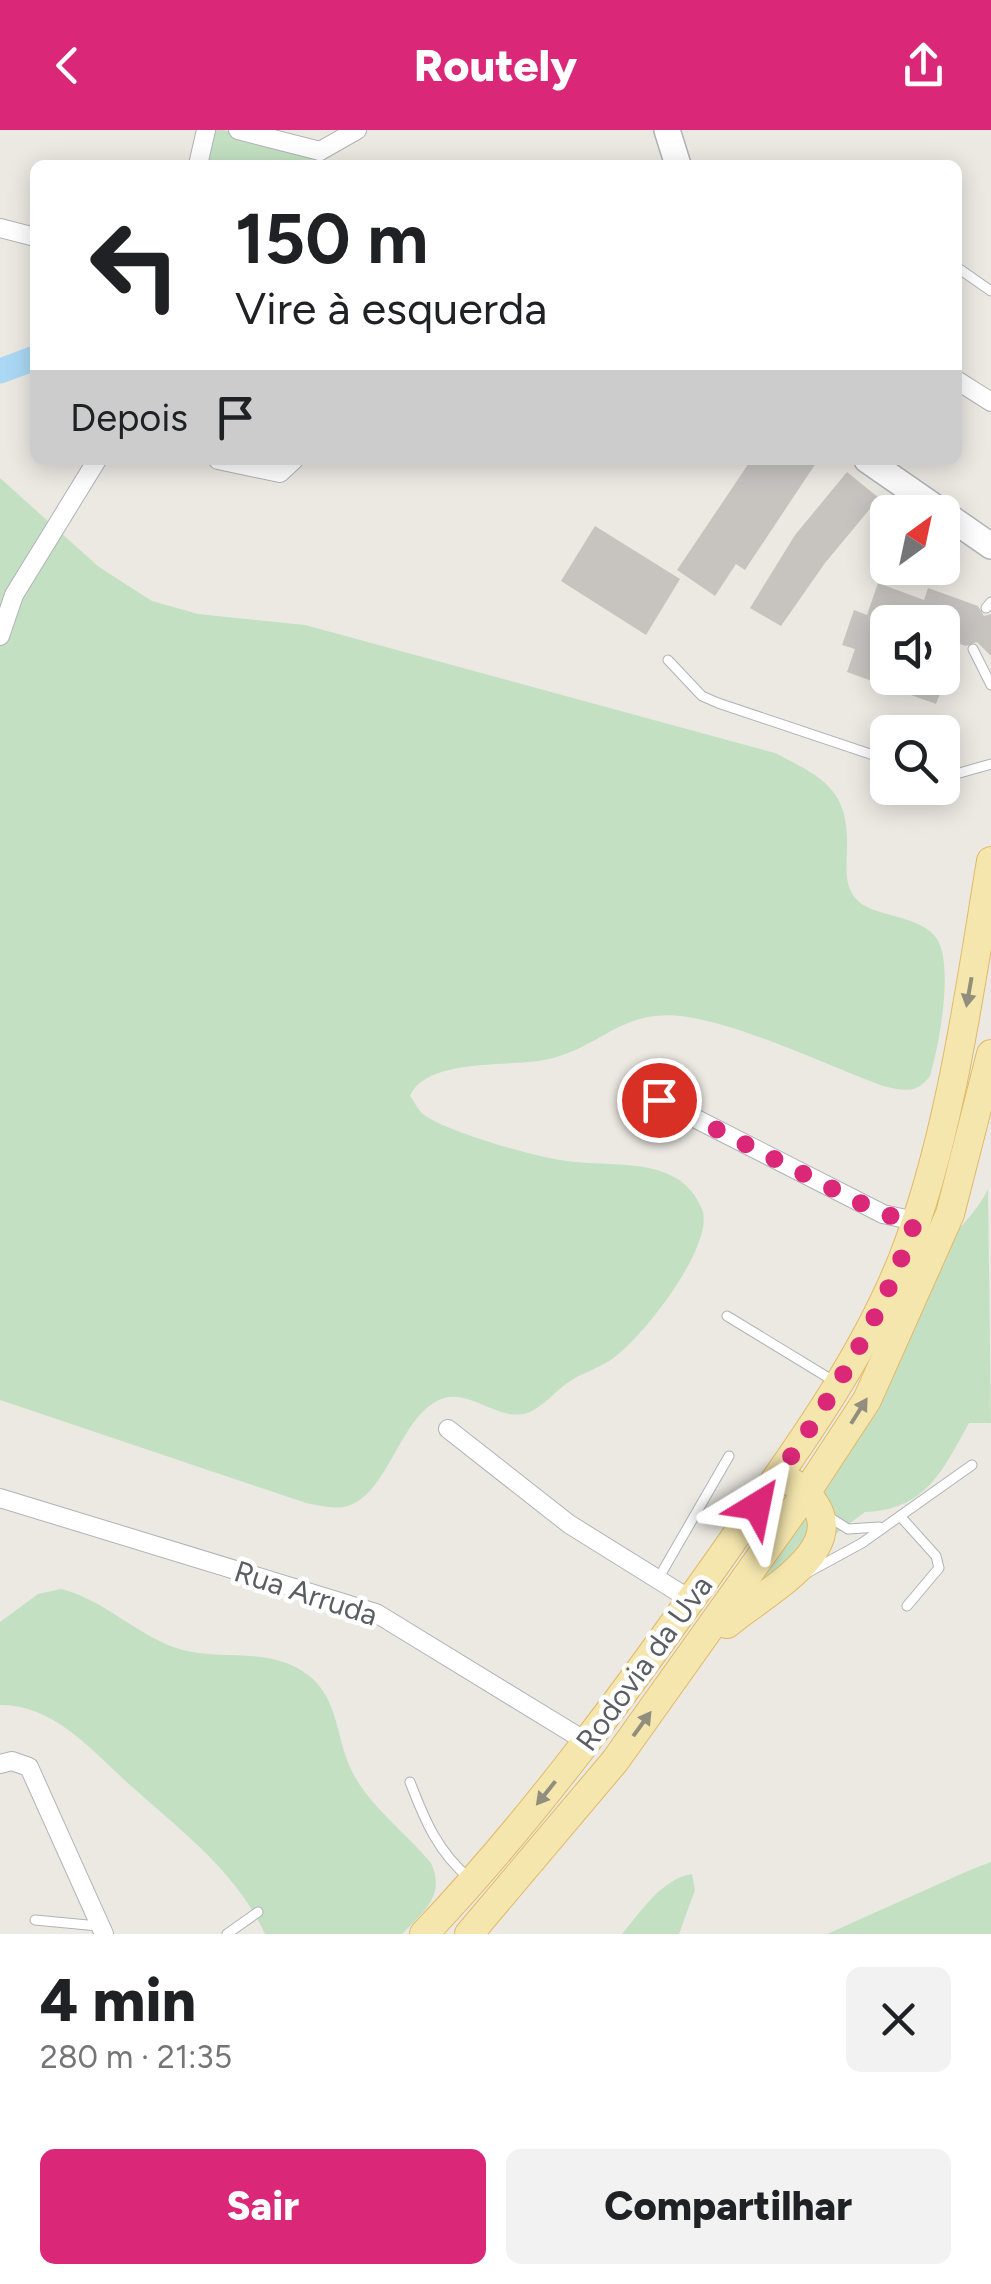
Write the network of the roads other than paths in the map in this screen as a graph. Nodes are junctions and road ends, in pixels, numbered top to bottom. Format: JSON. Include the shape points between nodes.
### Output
{"nodes":[{"id":1,"x":206,"y":130,"type":"edge"},
{"id":2,"x":238,"y":130,"type":"edge"},
{"id":3,"x":357,"y":130,"type":"edge"},
{"id":4,"x":667,"y":130,"type":"edge"},
{"id":5,"x":324,"y":158,"type":"edge"},
{"id":6,"x":199,"y":160,"type":"edge"},
{"id":7,"x":676,"y":160,"type":"edge"},
{"id":8,"x":0,"y":228,"type":"edge"},
{"id":9,"x":30,"y":237,"type":"edge"},
{"id":10,"x":962,"y":271,"type":"edge"},
{"id":11,"x":991,"y":291,"type":"edge"},
{"id":12,"x":962,"y":384,"type":"edge"},
{"id":13,"x":991,"y":402,"type":"edge"},
{"id":14,"x":95,"y":465,"type":"edge"},
{"id":15,"x":242,"y":465,"type":"edge"},
{"id":16,"x":289,"y":465,"type":"edge"},
{"id":17,"x":874,"y":465,"type":"edge"},
{"id":18,"x":991,"y":546,"type":"edge"},
{"id":19,"x":7,"y":599,"type":"edge"},
{"id":20,"x":0,"y":636,"type":"edge"},
{"id":21,"x":972,"y":649,"type":"dead end"},
{"id":22,"x":668,"y":660,"type":"dead end"},
{"id":23,"x":991,"y":685,"type":"edge"},
{"id":24,"x":870,"y":754,"type":"edge"},
{"id":25,"x":991,"y":764,"type":"edge"},
{"id":26,"x":960,"y":773,"type":"edge"},
{"id":27,"x":991,"y":861,"type":"edge"},
{"id":28,"x":991,"y":1054,"type":"edge"},
{"id":29,"x":986,"y":1090,"type":"edge"},
{"id":30,"x":659,"y":1100,"type":"dead end"},
{"id":31,"x":915,"y":1221,"type":"junction"},
{"id":32,"x":727,"y":1316,"type":"dead end"},
{"id":33,"x":839,"y":1384,"type":"junction"},
{"id":34,"x":448,"y":1430,"type":"dead end"},
{"id":35,"x":729,"y":1456,"type":"dead end"},
{"id":36,"x":972,"y":1466,"type":"dead end"},
{"id":37,"x":780,"y":1474,"type":"junction"},
{"id":38,"x":0,"y":1498,"type":"edge"},
{"id":39,"x":812,"y":1499,"type":"junction"},
{"id":40,"x":900,"y":1516,"type":"junction"},
{"id":41,"x":886,"y":1525,"type":"junction"},
{"id":42,"x":658,"y":1580,"type":"junction"},
{"id":43,"x":691,"y":1600,"type":"junction"},
{"id":44,"x":750,"y":1604,"type":"junction"},
{"id":45,"x":907,"y":1606,"type":"dead end"},
{"id":46,"x":696,"y":1651,"type":"junction"},
{"id":47,"x":587,"y":1742,"type":"junction"},
{"id":48,"x":0,"y":1764,"type":"edge"},
{"id":49,"x":410,"y":1782,"type":"dead end"},
{"id":50,"x":465,"y":1890,"type":"junction"},
{"id":51,"x":258,"y":1912,"type":"dead end"},
{"id":52,"x":35,"y":1920,"type":"dead end"},
{"id":53,"x":102,"y":1930,"type":"edge"},
{"id":54,"x":227,"y":1934,"type":"edge"},
{"id":55,"x":401,"y":1934,"type":"edge"},
{"id":56,"x":424,"y":1934,"type":"edge"},
{"id":57,"x":469,"y":1934,"type":"edge"}],
"edges":[{"from":1,"to":6,"type":"street"},
{"from":2,"to":5,"type":"street"},
{"from":3,"to":5,"type":"street"},
{"from":4,"to":7,"type":"street"},
{"from":8,"to":9,"type":"street"},
{"from":10,"to":11,"type":"lane"},
{"from":12,"to":13,"type":"street"},
{"from":14,"to":19,"type":"street"},
{"from":15,"to":16,"type":"street","via":[[280,473]]},
{"from":17,"to":18,"type":"street"},
{"from":19,"to":20,"type":"street"},
{"from":21,"to":23,"type":"lane"},
{"from":22,"to":24,"type":"lane","via":[[702,696]]},
{"from":25,"to":26,"type":"lane"},
{"from":27,"to":31,"type":"main road","name":"Rodovia da Uva","one_way":true,"via":[[947,1103]]},
{"from":28,"to":29,"type":"main road","name":"Rodovia da Uva"},
{"from":39,"to":29,"type":"main road","name":"Rodovia da Uva","one_way":true,"via":[[913,1302],[950,1214]]},
{"from":30,"to":31,"type":"street","via":[[882,1214]]},
{"from":31,"to":33,"type":"main road","name":"Rodovia da Uva"},
{"from":32,"to":33,"type":"lane"},
{"from":33,"to":37,"type":"main road","name":"Rodovia da Uva"},
{"from":34,"to":42,"type":"street","via":[[569,1524]]},
{"from":35,"to":42,"type":"lane"},
{"from":36,"to":40,"type":"lane"},
{"from":37,"to":39,"type":"main road"},
{"from":37,"to":43,"type":"main road","name":"Rodovia da Uva"},
{"from":38,"to":47,"type":"street","name":"Rua Arruda","via":[[376,1613]]},
{"from":39,"to":41,"type":"lane","via":[[848,1529]]},
{"from":39,"to":44,"type":"main road","via":[[824,1521],[816,1549]]},
{"from":39,"to":46,"type":"main road","name":"Rodovia da Uva"},
{"from":40,"to":41,"type":"lane"},
{"from":40,"to":45,"type":"lane","via":[[936,1556],[938,1568]]},
{"from":41,"to":44,"type":"lane"},
{"from":42,"to":43,"type":"street"},
{"from":43,"to":47,"type":"main road","name":"Rodovia da Uva"},
{"from":44,"to":46,"type":"main road"},
{"from":57,"to":46,"type":"main road","name":"Rodovia da Uva","one_way":true,"via":[[614,1762]]},
{"from":47,"to":50,"type":"main road","name":"Rodovia da Uva","one_way":true},
{"from":48,"to":53,"type":"street","via":[[29,1767]]},
{"from":49,"to":50,"type":"lane"},
{"from":50,"to":55,"type":"main road"},
{"from":50,"to":56,"type":"main road","name":"Rodovia da Uva"},
{"from":51,"to":54,"type":"lane"},
{"from":52,"to":53,"type":"lane"}]}
